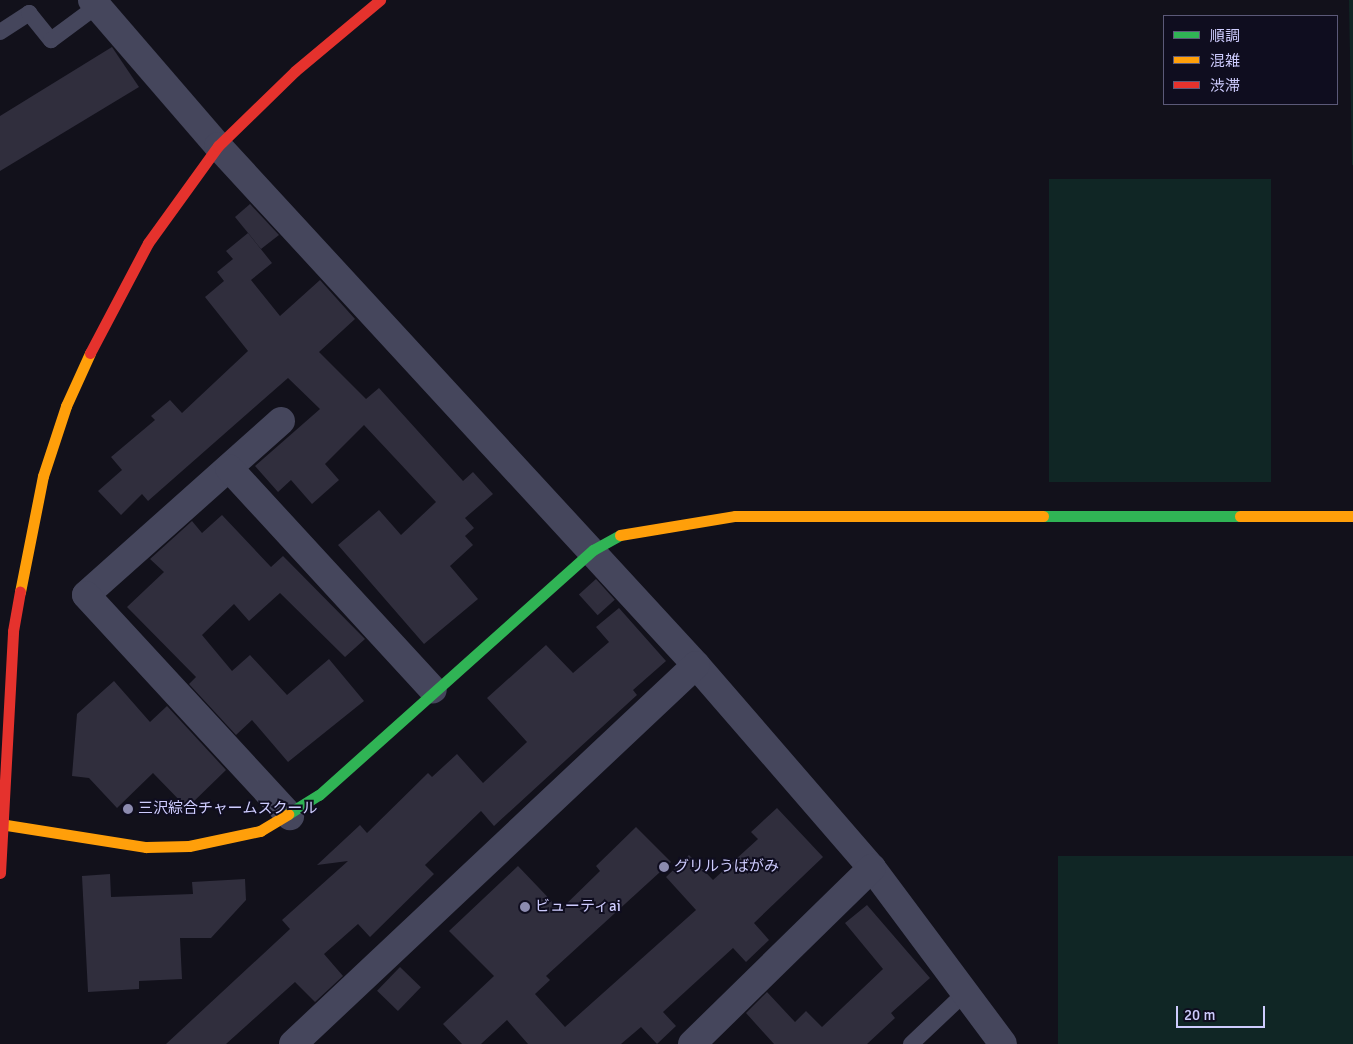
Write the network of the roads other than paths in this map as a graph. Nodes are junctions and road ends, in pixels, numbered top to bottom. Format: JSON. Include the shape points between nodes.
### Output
{"nodes":[{"id":1,"x":380,"y":0,"type":"edge"},
{"id":2,"x":95,"y":3,"type":"edge"},
{"id":3,"x":0,"y":32,"type":"edge"},
{"id":4,"x":218,"y":146,"type":"junction"},
{"id":5,"x":281,"y":421,"type":"dead end"},
{"id":6,"x":229,"y":468,"type":"junction"},
{"id":7,"x":1353,"y":516,"type":"edge"},
{"id":8,"x":593,"y":550,"type":"junction"},
{"id":9,"x":696,"y":665,"type":"junction"},
{"id":10,"x":433,"y":690,"type":"junction"},
{"id":11,"x":290,"y":816,"type":"junction"},
{"id":12,"x":0,"y":824,"type":"edge"},
{"id":13,"x":872,"y":868,"type":"junction"},
{"id":14,"x":0,"y":873,"type":"edge"},
{"id":15,"x":965,"y":993,"type":"junction"},
{"id":16,"x":293,"y":1044,"type":"edge"},
{"id":17,"x":692,"y":1044,"type":"edge"},
{"id":18,"x":911,"y":1044,"type":"edge"},
{"id":19,"x":1003,"y":1044,"type":"edge"}],
"edges":[{"from":1,"to":4,"type":"street","via":[[295,71]]},
{"from":2,"to":3,"type":"lane","via":[[51,40],[28,13]]},
{"from":2,"to":4,"type":"street"},
{"from":4,"to":8,"type":"street"},
{"from":4,"to":12,"type":"street","via":[[148,243],[100,332],[66,406],[43,476],[12,631]]},
{"from":5,"to":6,"type":"street"},
{"from":6,"to":10,"type":"street"},
{"from":6,"to":11,"type":"street","via":[[86,595]]},
{"from":7,"to":8,"type":"street","via":[[735,516],[648,528],[616,536]]},
{"from":8,"to":9,"type":"street"},
{"from":8,"to":10,"type":"street"},
{"from":9,"to":13,"type":"street"},
{"from":9,"to":16,"type":"street"},
{"from":10,"to":11,"type":"street"},
{"from":11,"to":12,"type":"street","via":[[260,832],[189,846],[146,847]]},
{"from":12,"to":14,"type":"street"},
{"from":13,"to":15,"type":"street"},
{"from":13,"to":17,"type":"street"},
{"from":15,"to":18,"type":"lane"},
{"from":15,"to":19,"type":"street"}]}
